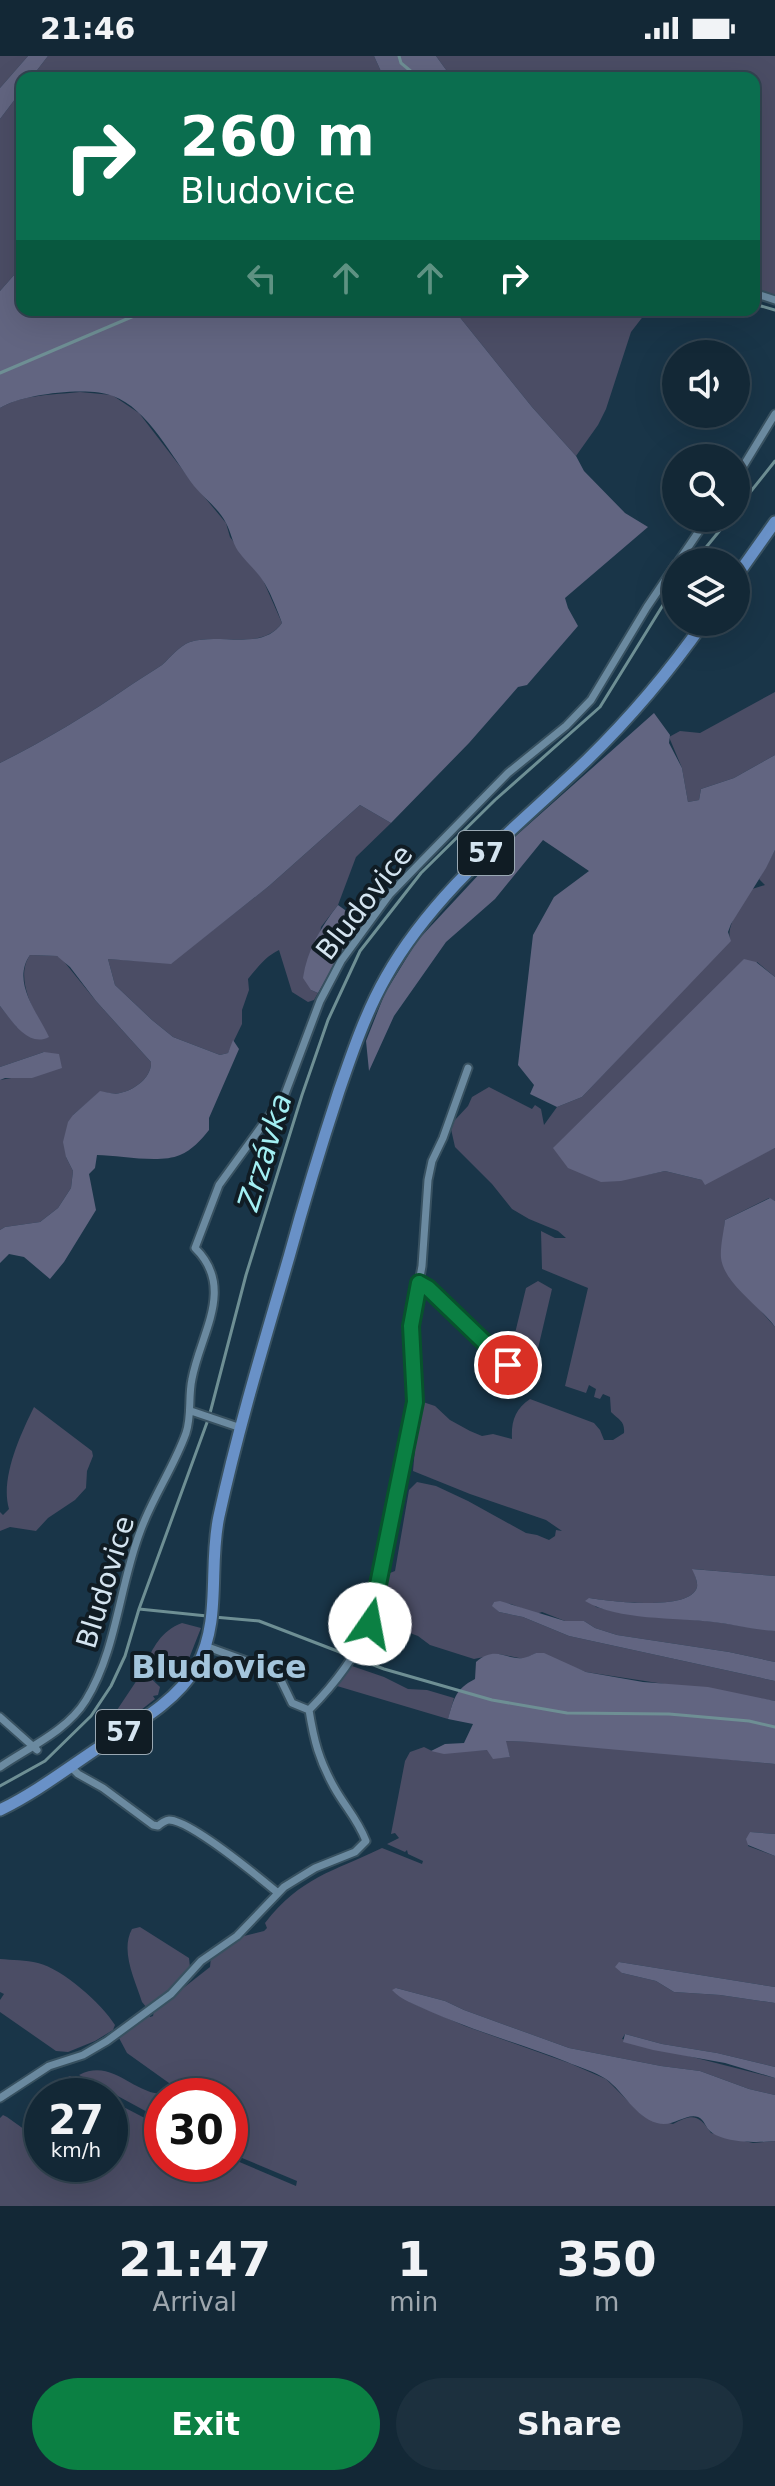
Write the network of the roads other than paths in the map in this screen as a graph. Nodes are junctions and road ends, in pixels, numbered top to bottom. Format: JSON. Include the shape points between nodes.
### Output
{"nodes":[{"id":1,"x":775,"y":414,"type":"edge"},
{"id":2,"x":750,"y":455,"type":"edge"},
{"id":3,"x":775,"y":522,"type":"edge"},
{"id":4,"x":750,"y":557,"type":"edge"},
{"id":5,"x":662,"y":585,"type":"edge"},
{"id":6,"x":694,"y":636,"type":"edge"},
{"id":7,"x":468,"y":1068,"type":"dead end"},
{"id":8,"x":419,"y":1283,"type":"junction"},
{"id":9,"x":535,"y":1378,"type":"dead end"},
{"id":10,"x":194,"y":1412,"type":"junction"},
{"id":11,"x":241,"y":1428,"type":"junction"},
{"id":12,"x":205,"y":1646,"type":"junction"},
{"id":13,"x":309,"y":1710,"type":"junction"},
{"id":14,"x":0,"y":1717,"type":"edge"},
{"id":15,"x":34,"y":1748,"type":"junction"},
{"id":16,"x":0,"y":1767,"type":"edge"},
{"id":17,"x":71,"y":1767,"type":"junction"},
{"id":18,"x":0,"y":1810,"type":"edge"},
{"id":19,"x":278,"y":1893,"type":"junction"},
{"id":20,"x":0,"y":2098,"type":"edge"}],
"edges":[{"from":1,"to":2,"type":"street"},
{"from":3,"to":4,"type":"main road"},
{"from":5,"to":10,"type":"street","name":"Bludovice","via":[[591,700],[508,773],[390,894],[341,961],[285,1094],[219,1185],[195,1248],[211,1271],[215,1293],[192,1374],[188,1397]]},
{"from":6,"to":11,"type":"main road","number":"57","via":[[624,723],[447,895],[386,976],[330,1118]]},
{"from":7,"to":8,"type":"street","via":[[432,1161]]},
{"from":8,"to":9,"type":"street","via":[[508,1365]]},
{"from":8,"to":13,"type":"street","via":[[411,1326],[415,1402],[370,1624],[333,1686]]},
{"from":10,"to":11,"type":"street"},
{"from":10,"to":15,"type":"street","name":"Bludovice","via":[[139,1533],[116,1622],[85,1702]]},
{"from":11,"to":12,"type":"main road","number":"57","via":[[215,1534],[212,1616]]},
{"from":12,"to":13,"type":"street","via":[[277,1672],[292,1703]]},
{"from":12,"to":17,"type":"main road","number":"57","via":[[192,1674],[173,1696]]},
{"from":13,"to":19,"type":"street","via":[[315,1747],[366,1841]]},
{"from":14,"to":15,"type":"street"},
{"from":15,"to":16,"type":"street","name":"Bludovice"},
{"from":17,"to":18,"type":"main road","number":"57"},
{"from":17,"to":19,"type":"street","via":[[153,1825],[171,1821],[200,1835]]},
{"from":19,"to":20,"type":"street","via":[[171,1994],[107,2041],[49,2066]]}]}
